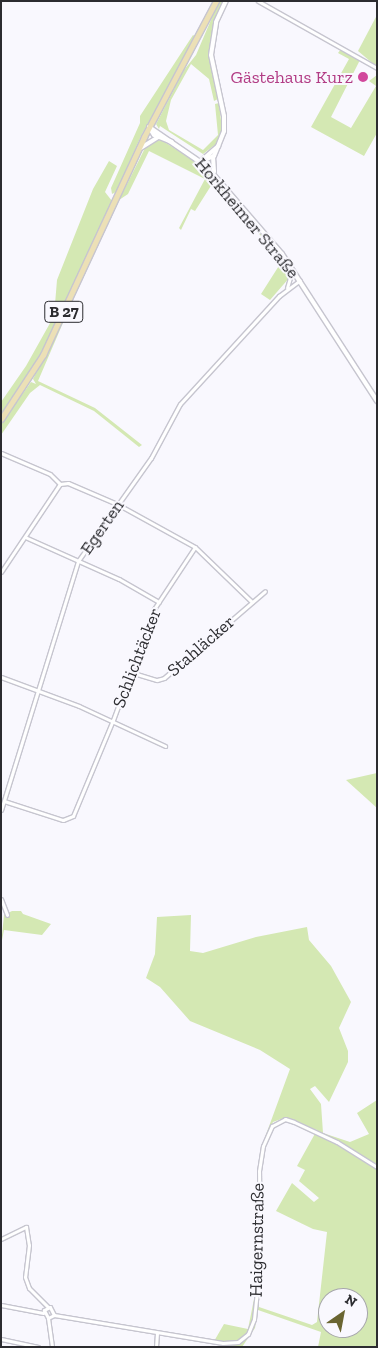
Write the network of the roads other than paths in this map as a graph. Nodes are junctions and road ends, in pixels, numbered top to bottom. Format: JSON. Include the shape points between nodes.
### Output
{"nodes":[{"id":1,"x":216,"y":1,"type":"edge"},
{"id":2,"x":226,"y":1,"type":"edge"},
{"id":3,"x":258,"y":1,"type":"edge"},
{"id":4,"x":377,"y":68,"type":"edge"},
{"id":5,"x":149,"y":127,"type":"junction"},
{"id":6,"x":158,"y":137,"type":"junction"},
{"id":7,"x":175,"y":143,"type":"junction"},
{"id":8,"x":218,"y":146,"type":"junction"},
{"id":9,"x":138,"y":150,"type":"junction"},
{"id":10,"x":213,"y":157,"type":"junction"},
{"id":11,"x":201,"y":161,"type":"junction"},
{"id":12,"x":214,"y":175,"type":"junction"},
{"id":13,"x":292,"y":269,"type":"junction"},
{"id":14,"x":300,"y":280,"type":"junction"},
{"id":15,"x":287,"y":289,"type":"junction"},
{"id":16,"x":377,"y":401,"type":"edge"},
{"id":17,"x":1,"y":419,"type":"edge"},
{"id":18,"x":1,"y":453,"type":"edge"},
{"id":19,"x":60,"y":484,"type":"junction"},
{"id":20,"x":117,"y":504,"type":"junction"},
{"id":21,"x":25,"y":537,"type":"junction"},
{"id":22,"x":195,"y":547,"type":"junction"},
{"id":23,"x":78,"y":561,"type":"junction"},
{"id":24,"x":1,"y":572,"type":"edge"},
{"id":25,"x":265,"y":591,"type":"dead end"},
{"id":26,"x":159,"y":602,"type":"junction"},
{"id":27,"x":252,"y":602,"type":"junction"},
{"id":28,"x":130,"y":672,"type":"junction"},
{"id":29,"x":1,"y":677,"type":"edge"},
{"id":30,"x":36,"y":688,"type":"junction"},
{"id":31,"x":113,"y":720,"type":"junction"},
{"id":32,"x":165,"y":746,"type":"dead end"},
{"id":33,"x":4,"y":801,"type":"junction"},
{"id":34,"x":1,"y":810,"type":"edge"},
{"id":35,"x":1,"y":899,"type":"edge"},
{"id":36,"x":6,"y":914,"type":"dead end"},
{"id":37,"x":377,"y":1167,"type":"edge"},
{"id":38,"x":1,"y":1239,"type":"edge"},
{"id":39,"x":1,"y":1305,"type":"edge"},
{"id":40,"x":48,"y":1307,"type":"junction"},
{"id":41,"x":43,"y":1313,"type":"junction"},
{"id":42,"x":54,"y":1315,"type":"junction"},
{"id":43,"x":48,"y":1318,"type":"junction"},
{"id":44,"x":157,"y":1333,"type":"junction"},
{"id":45,"x":1,"y":1339,"type":"edge"},
{"id":46,"x":38,"y":1347,"type":"edge"},
{"id":47,"x":52,"y":1347,"type":"edge"},
{"id":48,"x":156,"y":1347,"type":"edge"}],
"edges":[{"from":1,"to":5,"type":"main road","number":"B 27"},
{"from":2,"to":8,"type":"main road","via":[[214,31],[211,55],[224,116]]},
{"from":3,"to":4,"type":"street"},
{"from":5,"to":6,"type":"main road","name":"Horkheimer Straße"},
{"from":5,"to":7,"type":"main road","name":"Horkheimer Straße"},
{"from":5,"to":9,"type":"main road","number":"B 27"},
{"from":6,"to":7,"type":"main road","name":"Horkheimer Straße"},
{"from":6,"to":9,"type":"main road"},
{"from":7,"to":11,"type":"main road","name":"Horkheimer Straße"},
{"from":8,"to":10,"type":"main road"},
{"from":8,"to":11,"type":"main road"},
{"from":9,"to":17,"type":"main road","number":"B 27","via":[[43,355]]},
{"from":10,"to":11,"type":"main road"},
{"from":10,"to":12,"type":"main road"},
{"from":11,"to":12,"type":"main road","name":"Horkheimer Straße"},
{"from":12,"to":13,"type":"main road","name":"Horkheimer Straße"},
{"from":13,"to":14,"type":"main road","name":"Horkheimer Straße"},
{"from":13,"to":15,"type":"street","name":"Egerten"},
{"from":14,"to":15,"type":"street","name":"Egerten"},
{"from":14,"to":16,"type":"main road","name":"Horkheimer Straße"},
{"from":15,"to":20,"type":"street","name":"Egerten","via":[[180,404],[151,458]]},
{"from":18,"to":19,"type":"street","via":[[50,474]]},
{"from":19,"to":20,"type":"street","via":[[76,486]]},
{"from":19,"to":21,"type":"street"},
{"from":20,"to":22,"type":"street"},
{"from":20,"to":23,"type":"street","name":"Egerten"},
{"from":21,"to":23,"type":"street"},
{"from":21,"to":24,"type":"street"},
{"from":22,"to":26,"type":"street","name":"Schlichtäcker"},
{"from":22,"to":27,"type":"street"},
{"from":23,"to":26,"type":"street"},
{"from":23,"to":30,"type":"street","name":"Egerten"},
{"from":25,"to":27,"type":"street","name":"Stahläcker"},
{"from":26,"to":28,"type":"street","name":"Schlichtäcker"},
{"from":27,"to":28,"type":"street","name":"Stahläcker","via":[[164,678],[157,680]]},
{"from":28,"to":31,"type":"street","name":"Schlichtäcker"},
{"from":29,"to":30,"type":"street"},
{"from":30,"to":31,"type":"street"},
{"from":30,"to":33,"type":"street","name":"Egerten"},
{"from":31,"to":32,"type":"street"},
{"from":31,"to":33,"type":"street","name":"Schlichtäcker","via":[[70,818],[63,820]]},
{"from":33,"to":34,"type":"street","name":"Egerten"},
{"from":35,"to":36,"type":"street"},
{"from":37,"to":44,"type":"street","name":"Haigernstraße","via":[[301,1124],[285,1120],[276,1122],[266,1139],[258,1171],[260,1275],[254,1319],[248,1334],[230,1343]]},
{"from":38,"to":40,"type":"street","via":[[26,1227],[29,1245],[25,1277],[29,1288]]},
{"from":39,"to":41,"type":"street"},
{"from":40,"to":41,"type":"street"},
{"from":40,"to":42,"type":"street","via":[[54,1310]]},
{"from":41,"to":43,"type":"street"},
{"from":42,"to":43,"type":"street"},
{"from":42,"to":44,"type":"street","name":"Haigernstraße"},
{"from":43,"to":47,"type":"street"},
{"from":44,"to":48,"type":"street"},
{"from":45,"to":46,"type":"street"}]}
